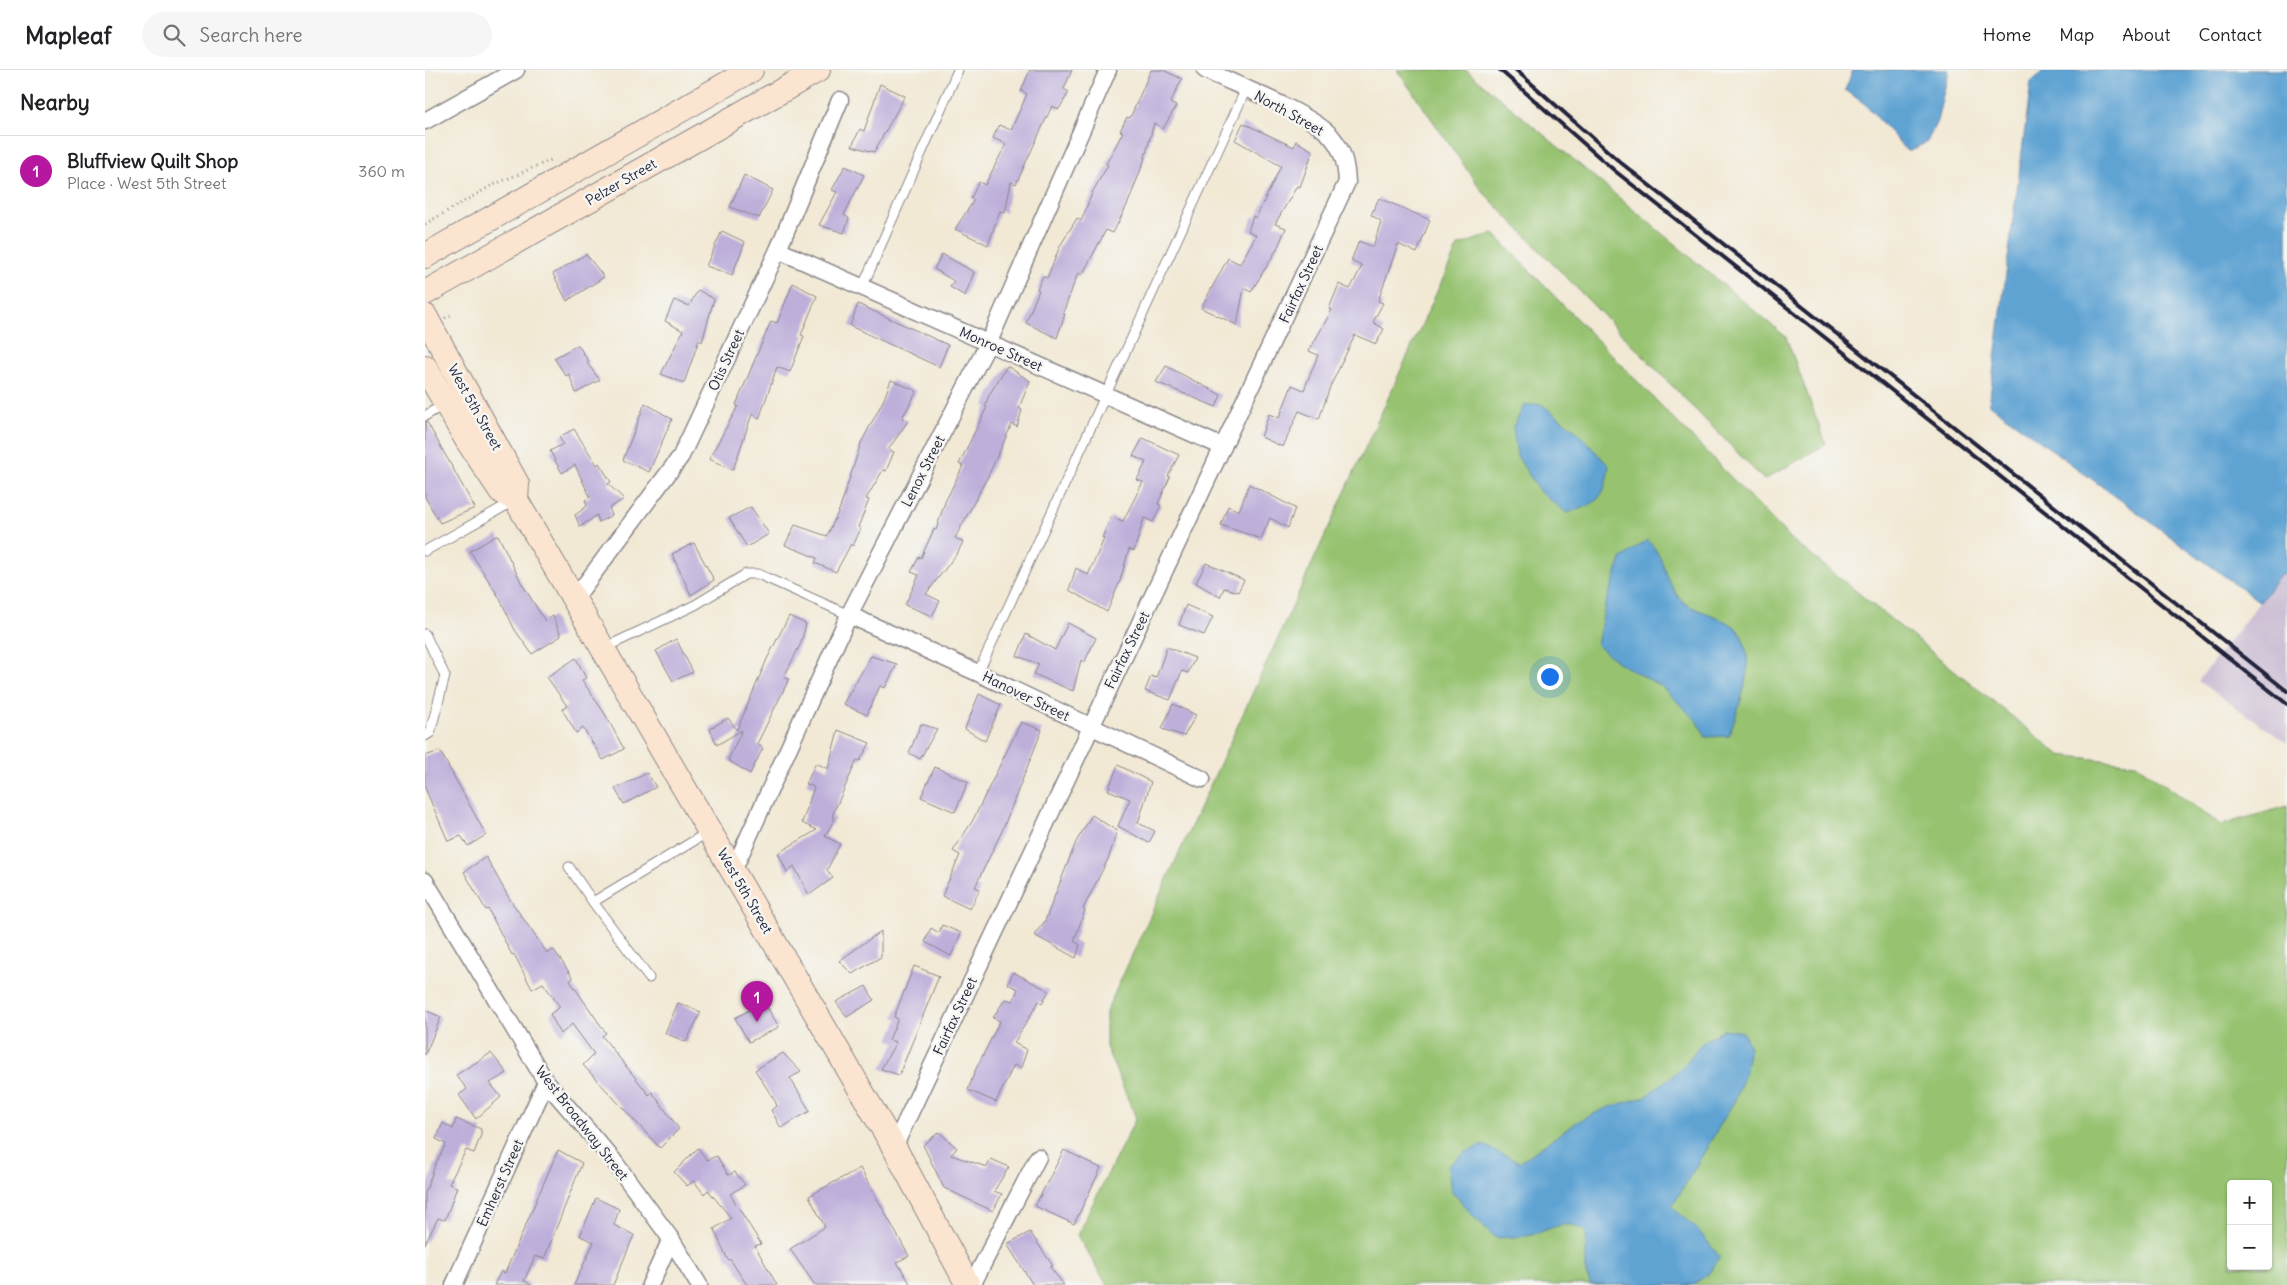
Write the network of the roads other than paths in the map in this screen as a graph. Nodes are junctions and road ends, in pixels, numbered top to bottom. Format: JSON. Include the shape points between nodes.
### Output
{"nodes":[{"id":1,"x":516,"y":70,"type":"edge"},
{"id":2,"x":751,"y":70,"type":"edge"},
{"id":3,"x":818,"y":70,"type":"edge"},
{"id":4,"x":958,"y":70,"type":"edge"},
{"id":5,"x":1108,"y":70,"type":"edge"},
{"id":6,"x":1205,"y":70,"type":"edge"},
{"id":7,"x":1246,"y":89,"type":"junction"},
{"id":8,"x":840,"y":100,"type":"dead end"},
{"id":9,"x":425,"y":121,"type":"edge"},
{"id":10,"x":1341,"y":150,"type":"joint"},
{"id":11,"x":778,"y":250,"type":"junction"},
{"id":12,"x":425,"y":256,"type":"edge"},
{"id":13,"x":862,"y":288,"type":"junction"},
{"id":14,"x":425,"y":293,"type":"edge"},
{"id":15,"x":425,"y":316,"type":"edge"},
{"id":16,"x":988,"y":344,"type":"junction"},
{"id":17,"x":425,"y":367,"type":"edge"},
{"id":18,"x":1106,"y":396,"type":"junction"},
{"id":19,"x":446,"y":404,"type":"junction"},
{"id":20,"x":425,"y":416,"type":"edge"},
{"id":21,"x":1223,"y":447,"type":"junction"},
{"id":22,"x":516,"y":500,"type":"junction"},
{"id":23,"x":425,"y":551,"type":"edge"},
{"id":24,"x":575,"y":598,"type":"junction"},
{"id":25,"x":849,"y":615,"type":"junction"},
{"id":26,"x":425,"y":634,"type":"edge"},
{"id":27,"x":604,"y":648,"type":"junction"},
{"id":28,"x":978,"y":673,"type":"junction"},
{"id":29,"x":1090,"y":727,"type":"junction"},
{"id":30,"x":425,"y":736,"type":"edge"},
{"id":31,"x":1202,"y":779,"type":"dead end"},
{"id":32,"x":710,"y":831,"type":"junction"},
{"id":33,"x":569,"y":867,"type":"dead end"},
{"id":34,"x":733,"y":871,"type":"junction"},
{"id":35,"x":425,"y":881,"type":"edge"},
{"id":36,"x":593,"y":902,"type":"junction"},
{"id":37,"x":649,"y":978,"type":"dead end"},
{"id":38,"x":546,"y":1082,"type":"junction"},
{"id":39,"x":894,"y":1147,"type":"junction"},
{"id":40,"x":1038,"y":1157,"type":"dead end"},
{"id":41,"x":671,"y":1239,"type":"junction"},
{"id":42,"x":454,"y":1285,"type":"edge"},
{"id":43,"x":651,"y":1285,"type":"edge"},
{"id":44,"x":699,"y":1285,"type":"edge"},
{"id":45,"x":968,"y":1285,"type":"edge"},
{"id":46,"x":972,"y":1285,"type":"edge"}],
"edges":[{"from":1,"to":9,"type":"street"},
{"from":2,"to":12,"type":"main road"},
{"from":3,"to":14,"type":"main road","name":"Pelzer Street"},
{"from":4,"to":13,"type":"lane"},
{"from":5,"to":16,"type":"street","name":"Lenox Street"},
{"from":6,"to":7,"type":"street","name":"North Street"},
{"from":7,"to":10,"type":"street","name":"North Street","via":[[1315,124],[1330,135]]},
{"from":7,"to":18,"type":"lane"},
{"from":8,"to":11,"type":"street","name":"Otis Street"},
{"from":10,"to":21,"type":"street","name":"Fairfax Street","via":[[1347,182],[1342,196]]},
{"from":11,"to":13,"type":"street","name":"Monroe Street"},
{"from":11,"to":24,"type":"street","name":"Otis Street","via":[[681,456]]},
{"from":13,"to":16,"type":"street","name":"Monroe Street"},
{"from":15,"to":22,"type":"main road","name":"West 5th Street","via":[[517,484]]},
{"from":16,"to":18,"type":"street","name":"Monroe Street"},
{"from":16,"to":25,"type":"street","name":"Lenox Street"},
{"from":17,"to":19,"type":"main road","name":"West 5th Street"},
{"from":18,"to":21,"type":"street","name":"Monroe Street"},
{"from":18,"to":28,"type":"lane"},
{"from":19,"to":20,"type":"lane"},
{"from":19,"to":22,"type":"main road","name":"West 5th Street","via":[[501,491]]},
{"from":21,"to":29,"type":"street","name":"Fairfax Street"},
{"from":22,"to":23,"type":"lane"},
{"from":22,"to":24,"type":"main road","name":"West 5th Street"},
{"from":24,"to":27,"type":"main road","name":"West 5th Street"},
{"from":25,"to":27,"type":"lane","via":[[758,574],[746,574],[695,605]]},
{"from":25,"to":28,"type":"street","name":"Hanover Street"},
{"from":25,"to":34,"type":"street","name":"Lenox Street"},
{"from":26,"to":30,"type":"lane","via":[[445,676],[430,733]]},
{"from":27,"to":32,"type":"main road","name":"West 5th Street"},
{"from":28,"to":29,"type":"street","name":"Hanover Street"},
{"from":29,"to":31,"type":"street","name":"Hanover Street"},
{"from":29,"to":39,"type":"street","name":"Fairfax Street"},
{"from":32,"to":34,"type":"main road","name":"West 5th Street"},
{"from":32,"to":36,"type":"lane"},
{"from":33,"to":36,"type":"lane"},
{"from":34,"to":39,"type":"main road","name":"West 5th Street"},
{"from":35,"to":38,"type":"street","name":"West Broadway Street"},
{"from":36,"to":37,"type":"lane"},
{"from":38,"to":41,"type":"street","name":"West Broadway Street","via":[[613,1160]]},
{"from":38,"to":42,"type":"street","name":"Emherst Street"},
{"from":39,"to":45,"type":"main road","name":"West 5th Street"},
{"from":40,"to":46,"type":"street"},
{"from":41,"to":43,"type":"street"},
{"from":41,"to":44,"type":"street","name":"West Broadway Street"}]}
